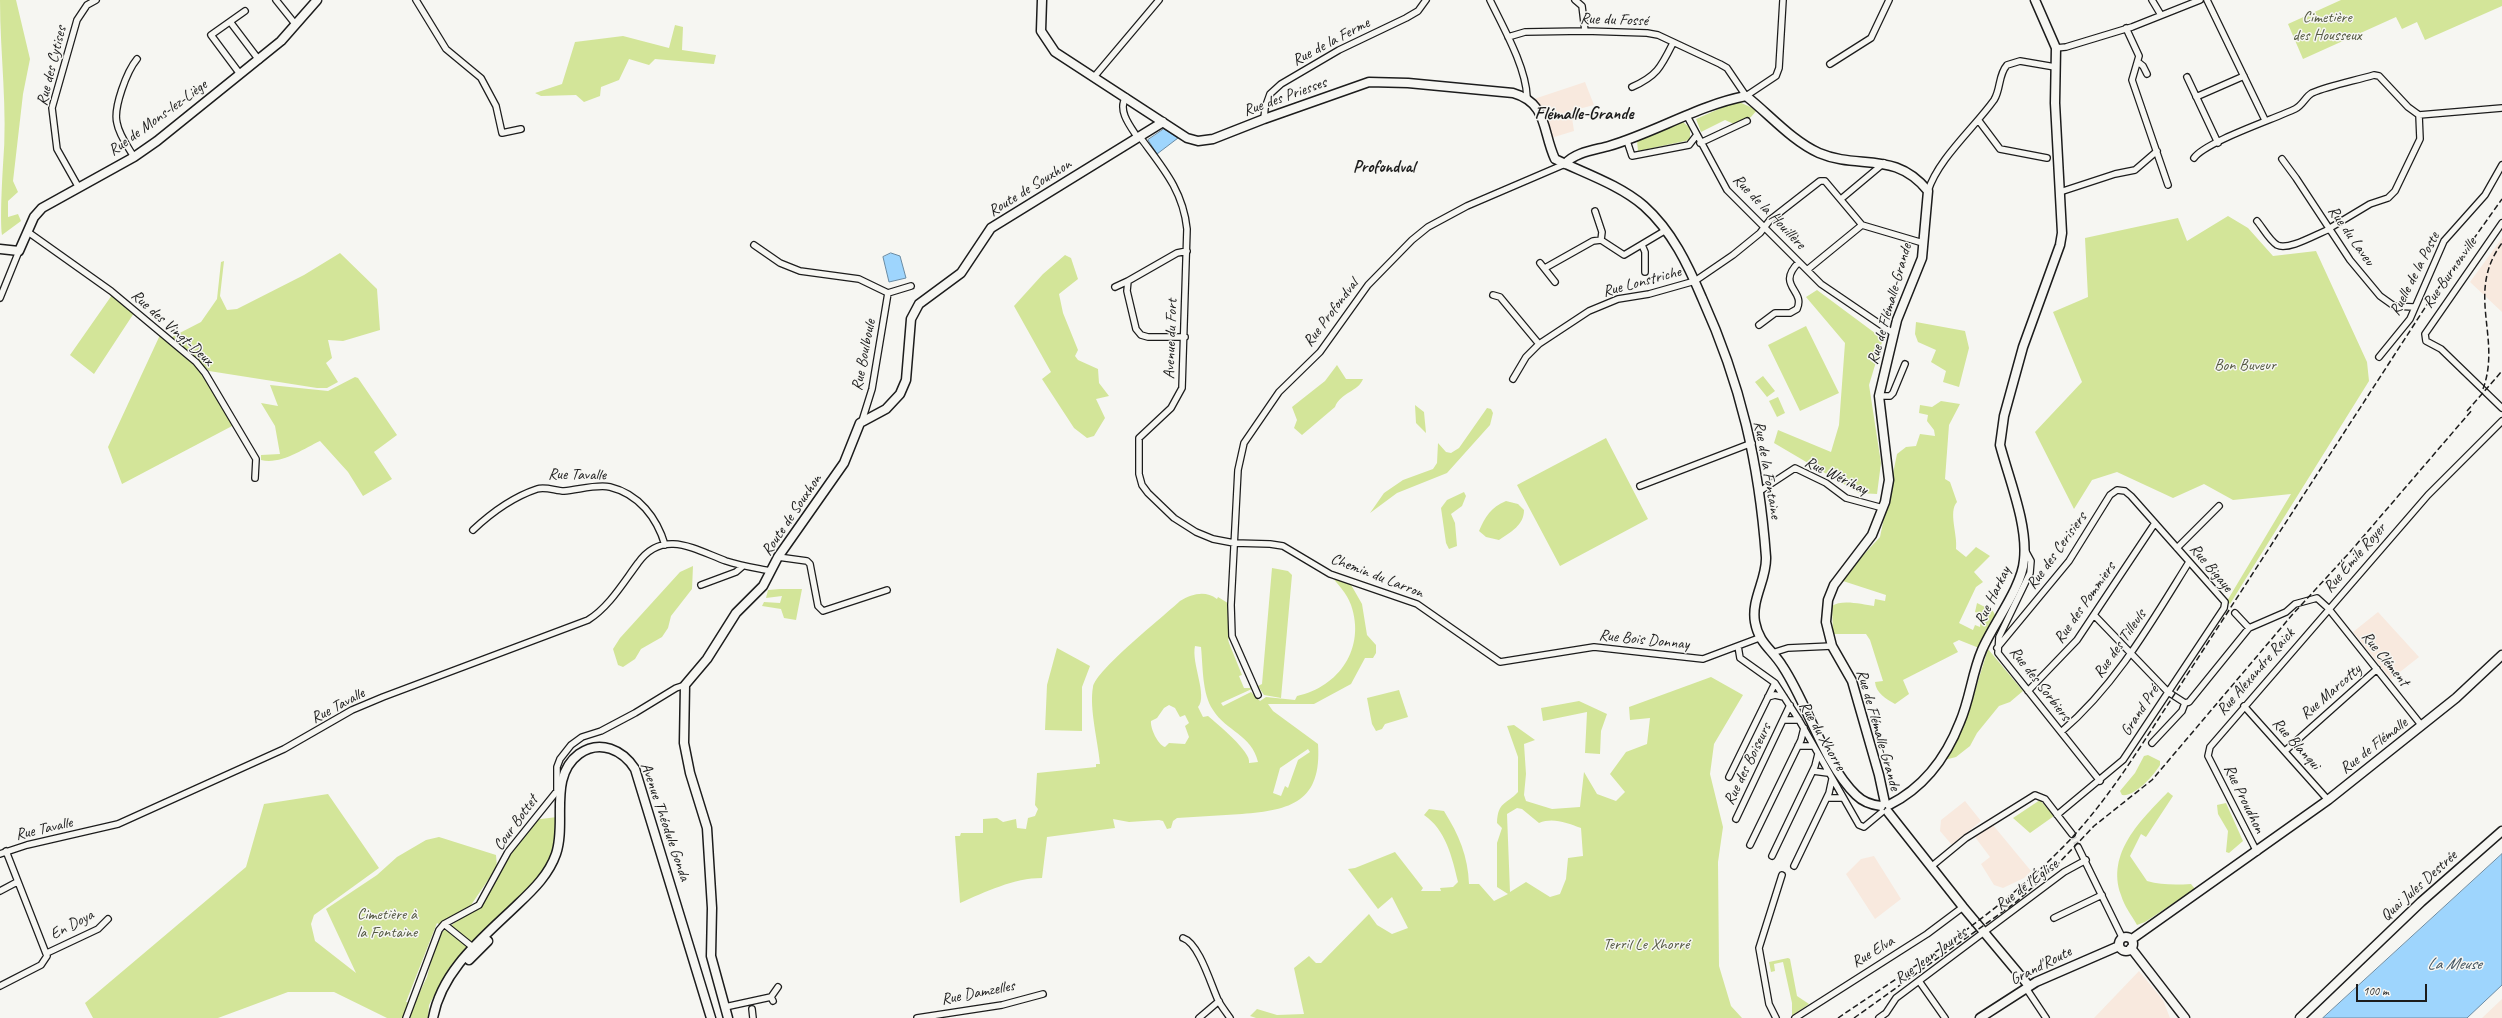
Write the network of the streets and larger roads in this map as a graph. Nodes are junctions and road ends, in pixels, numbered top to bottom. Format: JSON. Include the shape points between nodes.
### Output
{"nodes":[{"id":1,"x":96,"y":0,"type":"edge"},
{"id":2,"x":276,"y":0,"type":"edge"},
{"id":3,"x":317,"y":0,"type":"edge"},
{"id":4,"x":416,"y":0,"type":"edge"},
{"id":5,"x":1042,"y":0,"type":"edge"},
{"id":6,"x":1158,"y":0,"type":"edge"},
{"id":7,"x":1426,"y":0,"type":"edge"},
{"id":8,"x":1490,"y":0,"type":"edge"},
{"id":9,"x":1575,"y":0,"type":"edge"},
{"id":10,"x":1783,"y":0,"type":"edge"},
{"id":11,"x":1889,"y":0,"type":"edge"},
{"id":12,"x":2036,"y":0,"type":"edge"},
{"id":13,"x":2152,"y":0,"type":"edge"},
{"id":14,"x":2200,"y":0,"type":"edge"},
{"id":15,"x":2207,"y":0,"type":"edge"},
{"id":16,"x":245,"y":11,"type":"dead end"},
{"id":17,"x":2161,"y":15,"type":"junction"},
{"id":18,"x":231,"y":23,"type":"junction"},
{"id":19,"x":296,"y":26,"type":"junction"},
{"id":20,"x":2126,"y":28,"type":"junction"},
{"id":21,"x":1585,"y":31,"type":"junction"},
{"id":22,"x":1508,"y":37,"type":"junction"},
{"id":23,"x":1673,"y":43,"type":"junction"},
{"id":24,"x":2056,"y":48,"type":"junction"},
{"id":25,"x":137,"y":59,"type":"dead end"},
{"id":26,"x":259,"y":60,"type":"junction"},
{"id":27,"x":2138,"y":62,"type":"junction"},
{"id":28,"x":1830,"y":64,"type":"dead end"},
{"id":29,"x":2055,"y":67,"type":"junction"},
{"id":30,"x":240,"y":74,"type":"junction"},
{"id":31,"x":2147,"y":74,"type":"dead end"},
{"id":32,"x":2244,"y":76,"type":"junction"},
{"id":33,"x":1094,"y":77,"type":"junction"},
{"id":34,"x":2187,"y":77,"type":"dead end"},
{"id":35,"x":1632,"y":87,"type":"dead end"},
{"id":36,"x":1746,"y":96,"type":"junction"},
{"id":37,"x":1126,"y":97,"type":"junction"},
{"id":38,"x":1527,"y":97,"type":"junction"},
{"id":39,"x":2196,"y":98,"type":"junction"},
{"id":40,"x":2502,"y":108,"type":"edge"},
{"id":41,"x":2419,"y":115,"type":"junction"},
{"id":42,"x":1687,"y":116,"type":"junction"},
{"id":43,"x":1264,"y":119,"type":"junction"},
{"id":44,"x":2265,"y":120,"type":"junction"},
{"id":45,"x":1747,"y":121,"type":"dead end"},
{"id":46,"x":1979,"y":121,"type":"junction"},
{"id":47,"x":1163,"y":122,"type":"junction"},
{"id":48,"x":521,"y":129,"type":"dead end"},
{"id":49,"x":1696,"y":136,"type":"junction"},
{"id":50,"x":1139,"y":137,"type":"junction"},
{"id":51,"x":1627,"y":141,"type":"junction"},
{"id":52,"x":1700,"y":143,"type":"junction"},
{"id":53,"x":2218,"y":143,"type":"junction"},
{"id":54,"x":2157,"y":151,"type":"junction"},
{"id":55,"x":134,"y":157,"type":"junction"},
{"id":56,"x":2047,"y":158,"type":"dead end"},
{"id":57,"x":2194,"y":158,"type":"dead end"},
{"id":58,"x":2282,"y":159,"type":"dead end"},
{"id":59,"x":1884,"y":162,"type":"junction"},
{"id":60,"x":1565,"y":164,"type":"junction"},
{"id":61,"x":2502,"y":165,"type":"edge"},
{"id":62,"x":2168,"y":185,"type":"dead end"},
{"id":63,"x":79,"y":188,"type":"junction"},
{"id":64,"x":1928,"y":191,"type":"junction"},
{"id":65,"x":2060,"y":192,"type":"junction"},
{"id":66,"x":1841,"y":199,"type":"junction"},
{"id":67,"x":1595,"y":211,"type":"dead end"},
{"id":68,"x":2257,"y":220,"type":"dead end"},
{"id":69,"x":2502,"y":223,"type":"edge"},
{"id":70,"x":1862,"y":225,"type":"junction"},
{"id":71,"x":1765,"y":227,"type":"junction"},
{"id":72,"x":2330,"y":228,"type":"junction"},
{"id":73,"x":1666,"y":230,"type":"junction"},
{"id":74,"x":28,"y":232,"type":"junction"},
{"id":75,"x":1601,"y":240,"type":"junction"},
{"id":76,"x":1923,"y":243,"type":"junction"},
{"id":77,"x":754,"y":245,"type":"dead end"},
{"id":78,"x":1642,"y":245,"type":"junction"},
{"id":79,"x":4,"y":250,"type":"edge"},
{"id":80,"x":19,"y":251,"type":"junction"},
{"id":81,"x":1186,"y":251,"type":"junction"},
{"id":82,"x":1799,"y":262,"type":"junction"},
{"id":83,"x":1540,"y":263,"type":"dead end"},
{"id":84,"x":1545,"y":268,"type":"junction"},
{"id":85,"x":1807,"y":270,"type":"junction"},
{"id":86,"x":1645,"y":272,"type":"dead end"},
{"id":87,"x":1128,"y":281,"type":"junction"},
{"id":88,"x":1695,"y":281,"type":"junction"},
{"id":89,"x":1555,"y":282,"type":"dead end"},
{"id":90,"x":911,"y":286,"type":"dead end"},
{"id":91,"x":1115,"y":287,"type":"dead end"},
{"id":92,"x":888,"y":293,"type":"junction"},
{"id":93,"x":1493,"y":295,"type":"dead end"},
{"id":94,"x":0,"y":298,"type":"edge"},
{"id":95,"x":2413,"y":307,"type":"junction"},
{"id":96,"x":1759,"y":325,"type":"dead end"},
{"id":97,"x":1894,"y":333,"type":"junction"},
{"id":98,"x":1185,"y":337,"type":"junction"},
{"id":99,"x":1538,"y":344,"type":"junction"},
{"id":100,"x":2379,"y":357,"type":"dead end"},
{"id":101,"x":1905,"y":364,"type":"dead end"},
{"id":102,"x":1513,"y":379,"type":"dead end"},
{"id":103,"x":1879,"y":396,"type":"junction"},
{"id":104,"x":2502,"y":408,"type":"edge"},
{"id":105,"x":862,"y":421,"type":"junction"},
{"id":106,"x":2502,"y":421,"type":"edge"},
{"id":107,"x":1752,"y":443,"type":"junction"},
{"id":108,"x":255,"y":478,"type":"dead end"},
{"id":109,"x":1640,"y":486,"type":"dead end"},
{"id":110,"x":1760,"y":491,"type":"junction"},
{"id":111,"x":2139,"y":506,"type":"joint"},
{"id":112,"x":2219,"y":506,"type":"dead end"},
{"id":113,"x":1883,"y":508,"type":"junction"},
{"id":114,"x":2155,"y":523,"type":"junction"},
{"id":115,"x":473,"y":530,"type":"dead end"},
{"id":116,"x":1234,"y":544,"type":"junction"},
{"id":117,"x":665,"y":545,"type":"junction"},
{"id":118,"x":2178,"y":548,"type":"junction"},
{"id":119,"x":2025,"y":550,"type":"junction"},
{"id":120,"x":778,"y":557,"type":"junction"},
{"id":121,"x":2189,"y":562,"type":"junction"},
{"id":122,"x":743,"y":566,"type":"junction"},
{"id":123,"x":771,"y":571,"type":"junction"},
{"id":124,"x":702,"y":585,"type":"dead end"},
{"id":125,"x":887,"y":590,"type":"dead end"},
{"id":126,"x":2225,"y":605,"type":"joint"},
{"id":127,"x":2328,"y":608,"type":"junction"},
{"id":128,"x":2235,"y":613,"type":"dead end"},
{"id":129,"x":2095,"y":616,"type":"junction"},
{"id":130,"x":2249,"y":628,"type":"junction"},
{"id":131,"x":1759,"y":638,"type":"junction"},
{"id":132,"x":1738,"y":646,"type":"junction"},
{"id":133,"x":1832,"y":646,"type":"junction"},
{"id":134,"x":1997,"y":648,"type":"junction"},
{"id":135,"x":1772,"y":653,"type":"junction"},
{"id":136,"x":2131,"y":654,"type":"junction"},
{"id":137,"x":2502,"y":655,"type":"edge"},
{"id":138,"x":1500,"y":662,"type":"joint"},
{"id":139,"x":2377,"y":669,"type":"junction"},
{"id":140,"x":1775,"y":683,"type":"junction"},
{"id":141,"x":685,"y":685,"type":"junction"},
{"id":142,"x":2028,"y":691,"type":"junction"},
{"id":143,"x":2168,"y":692,"type":"junction"},
{"id":144,"x":1258,"y":695,"type":"dead end"},
{"id":145,"x":1768,"y":697,"type":"junction"},
{"id":146,"x":1784,"y":697,"type":"junction"},
{"id":147,"x":2184,"y":703,"type":"junction"},
{"id":148,"x":1790,"y":705,"type":"junction"},
{"id":149,"x":2244,"y":706,"type":"junction"},
{"id":150,"x":1784,"y":720,"type":"junction"},
{"id":151,"x":1799,"y":720,"type":"junction"},
{"id":152,"x":2422,"y":726,"type":"junction"},
{"id":153,"x":1804,"y":728,"type":"junction"},
{"id":154,"x":2060,"y":732,"type":"junction"},
{"id":155,"x":2152,"y":743,"type":"dead end"},
{"id":156,"x":1798,"y":746,"type":"junction"},
{"id":157,"x":1813,"y":746,"type":"junction"},
{"id":158,"x":2285,"y":751,"type":"junction"},
{"id":159,"x":1818,"y":754,"type":"junction"},
{"id":160,"x":2208,"y":756,"type":"joint"},
{"id":161,"x":1813,"y":771,"type":"junction"},
{"id":162,"x":1828,"y":772,"type":"junction"},
{"id":163,"x":1729,"y":777,"type":"dead end"},
{"id":164,"x":1832,"y":779,"type":"junction"},
{"id":165,"x":2100,"y":781,"type":"junction"},
{"id":166,"x":1827,"y":798,"type":"junction"},
{"id":167,"x":1843,"y":798,"type":"junction"},
{"id":168,"x":2328,"y":800,"type":"junction"},
{"id":169,"x":1885,"y":808,"type":"junction"},
{"id":170,"x":2057,"y":815,"type":"junction"},
{"id":171,"x":1736,"y":819,"type":"dead end"},
{"id":172,"x":2502,"y":830,"type":"edge"},
{"id":173,"x":2072,"y":834,"type":"tunnel mouth"},
{"id":174,"x":1750,"y":845,"type":"dead end"},
{"id":175,"x":2078,"y":847,"type":"tunnel mouth"},
{"id":176,"x":6,"y":851,"type":"junction"},
{"id":177,"x":2257,"y":852,"type":"junction"},
{"id":178,"x":0,"y":854,"type":"edge"},
{"id":179,"x":1772,"y":856,"type":"dead end"},
{"id":180,"x":2086,"y":860,"type":"junction"},
{"id":181,"x":1794,"y":866,"type":"dead end"},
{"id":182,"x":1932,"y":866,"type":"junction"},
{"id":183,"x":1782,"y":875,"type":"dead end"},
{"id":184,"x":17,"y":882,"type":"junction"},
{"id":185,"x":0,"y":891,"type":"edge"},
{"id":186,"x":2102,"y":895,"type":"junction"},
{"id":187,"x":1963,"y":907,"type":"junction"},
{"id":188,"x":108,"y":918,"type":"dead end"},
{"id":189,"x":2054,"y":918,"type":"dead end"},
{"id":190,"x":444,"y":924,"type":"junction"},
{"id":191,"x":1985,"y":934,"type":"junction"},
{"id":192,"x":2122,"y":937,"type":"junction"},
{"id":193,"x":1183,"y":938,"type":"dead end"},
{"id":194,"x":2132,"y":939,"type":"junction"},
{"id":195,"x":2119,"y":946,"type":"junction"},
{"id":196,"x":2131,"y":948,"type":"junction"},
{"id":197,"x":476,"y":949,"type":"junction"},
{"id":198,"x":48,"y":953,"type":"junction"},
{"id":199,"x":1919,"y":981,"type":"junction"},
{"id":200,"x":0,"y":986,"type":"edge"},
{"id":201,"x":778,"y":987,"type":"dead end"},
{"id":202,"x":2028,"y":987,"type":"junction"},
{"id":203,"x":1043,"y":994,"type":"dead end"},
{"id":204,"x":1219,"y":1001,"type":"junction"},
{"id":205,"x":725,"y":1007,"type":"junction"},
{"id":206,"x":752,"y":1009,"type":"dead end"},
{"id":207,"x":406,"y":1018,"type":"edge"},
{"id":208,"x":433,"y":1018,"type":"edge"},
{"id":209,"x":438,"y":1018,"type":"edge"},
{"id":210,"x":705,"y":1018,"type":"edge"},
{"id":211,"x":711,"y":1018,"type":"edge"},
{"id":212,"x":728,"y":1018,"type":"edge"},
{"id":213,"x":753,"y":1018,"type":"edge"},
{"id":214,"x":917,"y":1018,"type":"edge"},
{"id":215,"x":1199,"y":1018,"type":"edge"},
{"id":216,"x":1230,"y":1018,"type":"edge"},
{"id":217,"x":1776,"y":1018,"type":"edge"},
{"id":218,"x":1795,"y":1018,"type":"edge"},
{"id":219,"x":1879,"y":1018,"type":"edge"},
{"id":220,"x":1945,"y":1018,"type":"edge"},
{"id":221,"x":1980,"y":1018,"type":"edge"},
{"id":222,"x":2046,"y":1018,"type":"edge"},
{"id":223,"x":2185,"y":1018,"type":"edge"},
{"id":224,"x":2300,"y":1018,"type":"edge"}],
"edges":[{"from":1,"to":63,"type":"street","name":"Rue des Cytises","via":[[87,5],[77,20],[52,108],[57,149]]},
{"from":2,"to":19,"type":"street"},
{"from":3,"to":19,"type":"street","name":"Rue de Mons-lez-Liège"},
{"from":4,"to":48,"type":"street","via":[[446,49],[481,78],[496,106],[502,134]]},
{"from":5,"to":33,"type":"street","name":"Rue des Priesses","via":[[1040,31],[1046,42],[1055,52]]},
{"from":6,"to":33,"type":"street"},
{"from":7,"to":43,"type":"street","name":"Rue de la Ferme","via":[[1418,11],[1406,18],[1339,50],[1281,84],[1270,94],[1264,108]]},
{"from":8,"to":22,"type":"street"},
{"from":9,"to":21,"type":"street","via":[[1582,6]]},
{"from":10,"to":36,"type":"street","via":[[1778,72]]},
{"from":11,"to":28,"type":"street","via":[[1871,38]]},
{"from":12,"to":24,"type":"street"},
{"from":13,"to":17,"type":"street"},
{"from":14,"to":17,"type":"street"},
{"from":15,"to":32,"type":"street"},
{"from":16,"to":18,"type":"street"},
{"from":17,"to":20,"type":"street"},
{"from":18,"to":26,"type":"street"},
{"from":18,"to":30,"type":"street","via":[[211,35]]},
{"from":19,"to":26,"type":"street","name":"Rue de Mons-lez-Liège"},
{"from":20,"to":24,"type":"street"},
{"from":20,"to":27,"type":"street","via":[[2137,51]]},
{"from":21,"to":22,"type":"street","name":"Rue du Fossé","via":[[1525,32]]},
{"from":21,"to":23,"type":"street","name":"Rue du Fossé","via":[[1648,33]]},
{"from":22,"to":38,"type":"street"},
{"from":23,"to":35,"type":"street","via":[[1653,76]]},
{"from":23,"to":36,"type":"street","name":"Rue du Fossé","via":[[1727,68]]},
{"from":24,"to":29,"type":"street","name":"Rue Harkay"},
{"from":25,"to":55,"type":"street","via":[[129,69],[116,113],[118,127]]},
{"from":26,"to":30,"type":"street","name":"Rue de Mons-lez-Liège"},
{"from":27,"to":31,"type":"street"},
{"from":27,"to":54,"type":"street","via":[[2132,73],[2132,80]]},
{"from":29,"to":46,"type":"street","name":"Rue de Flémalle-Grande","via":[[2022,61],[2006,65],[1997,95]]},
{"from":29,"to":65,"type":"street","name":"Rue Harkay","via":[[2056,144]]},
{"from":30,"to":55,"type":"street","name":"Rue de Mons-lez-Liège"},
{"from":32,"to":39,"type":"street"},
{"from":32,"to":44,"type":"street"},
{"from":33,"to":37,"type":"street","name":"Rue des Priesses"},
{"from":34,"to":39,"type":"street"},
{"from":36,"to":42,"type":"street","via":[[1726,100]]},
{"from":36,"to":59,"type":"street","via":[[1795,138],[1817,152],[1834,157]]},
{"from":37,"to":47,"type":"street","name":"Rue des Priesses"},
{"from":37,"to":50,"type":"street","name":"Avenue du Fort","via":[[1122,102],[1122,110]]},
{"from":38,"to":43,"type":"street","name":"Rue des Priesses","via":[[1467,88],[1375,81]]},
{"from":38,"to":60,"type":"street","via":[[1539,109],[1555,159]]},
{"from":39,"to":53,"type":"street"},
{"from":40,"to":41,"type":"street"},
{"from":41,"to":44,"type":"street","via":[[2377,75],[2312,93],[2296,109]]},
{"from":41,"to":72,"type":"street","via":[[2420,139],[2393,194]]},
{"from":42,"to":49,"type":"street","name":"Rue de la Houillère"},
{"from":42,"to":51,"type":"street"},
{"from":43,"to":47,"type":"street","name":"Rue des Priesses","via":[[1213,139],[1198,141],[1187,138]]},
{"from":44,"to":53,"type":"street"},
{"from":45,"to":52,"type":"street"},
{"from":46,"to":56,"type":"street","via":[[2000,149]]},
{"from":46,"to":64,"type":"street","name":"Rue de Flémalle-Grande","via":[[1942,165]]},
{"from":47,"to":50,"type":"street","name":"Route de Souxhon"},
{"from":49,"to":51,"type":"street","via":[[1689,145],[1632,156]]},
{"from":49,"to":52,"type":"street","name":"Rue de la Houillère"},
{"from":50,"to":81,"type":"street","name":"Avenue du Fort","via":[[1176,188],[1185,209],[1188,229]]},
{"from":50,"to":105,"type":"street","name":"Route de Souxhon","via":[[991,228],[962,273],[919,304],[911,319],[906,380],[900,394],[886,409]]},
{"from":51,"to":60,"type":"street","via":[[1580,154],[1570,158]]},
{"from":52,"to":71,"type":"street","name":"Rue de la Houillère","via":[[1723,186]]},
{"from":53,"to":57,"type":"street"},
{"from":54,"to":62,"type":"street"},
{"from":54,"to":65,"type":"street","via":[[2136,170]]},
{"from":55,"to":63,"type":"street","name":"Rue de Mons-lez-Liège"},
{"from":58,"to":72,"type":"street","name":"Rue du Laveu"},
{"from":59,"to":64,"type":"street","via":[[1919,180]]},
{"from":59,"to":66,"type":"street"},
{"from":60,"to":73,"type":"street","name":"Rue de la Fontaine","via":[[1628,194],[1644,206]]},
{"from":60,"to":116,"type":"street","name":"Rue Profondval","via":[[1444,217],[1412,240],[1368,285],[1320,352],[1279,392],[1244,443],[1240,455]]},
{"from":61,"to":95,"type":"street","name":"Ruelle de la Poste","via":[[2485,195],[2460,220],[2444,241]]},
{"from":63,"to":74,"type":"street","name":"Rue de Mons-lez-Liège","via":[[42,208]]},
{"from":64,"to":76,"type":"street","name":"Rue de Flémalle-Grande"},
{"from":65,"to":119,"type":"street","name":"Rue Harkay","via":[[2060,244],[2004,416],[2000,445]]},
{"from":66,"to":70,"type":"street","name":"Rue Lonstriche"},
{"from":66,"to":71,"type":"street","name":"Rue Lonstriche","via":[[1825,181],[1820,181],[1770,220]]},
{"from":67,"to":75,"type":"street","via":[[1602,234]]},
{"from":68,"to":72,"type":"street","via":[[2275,243],[2282,246],[2298,243]]},
{"from":69,"to":104,"type":"street","name":"Rue Burnonville","via":[[2426,330],[2426,341],[2441,349]]},
{"from":70,"to":76,"type":"street"},
{"from":70,"to":85,"type":"street"},
{"from":71,"to":82,"type":"street","name":"Rue de la Houillère"},
{"from":71,"to":88,"type":"street","name":"Rue Lonstriche","via":[[1733,255]]},
{"from":72,"to":95,"type":"street","name":"Rue du Laveu","via":[[2355,266],[2385,302],[2400,308]]},
{"from":73,"to":78,"type":"street"},
{"from":73,"to":88,"type":"street","name":"Rue de la Fontaine"},
{"from":74,"to":80,"type":"street","name":"Rue de Mons-lez-Liège"},
{"from":74,"to":108,"type":"street","name":"Rue des Vingt-Deux","via":[[111,291],[196,362],[206,373],[256,459]]},
{"from":75,"to":78,"type":"street","via":[[1624,255]]},
{"from":75,"to":84,"type":"street","via":[[1593,241]]},
{"from":76,"to":97,"type":"street","name":"Rue de Flémalle-Grande","via":[[1922,258]]},
{"from":77,"to":92,"type":"street","via":[[780,264],[823,276],[859,279]]},
{"from":78,"to":86,"type":"street","via":[[1645,252]]},
{"from":79,"to":80,"type":"street"},
{"from":80,"to":94,"type":"street","name":"Rue de Mons-lez-Liège"},
{"from":81,"to":87,"type":"street","via":[[1177,253]]},
{"from":81,"to":98,"type":"street","name":"Avenue du Fort"},
{"from":82,"to":85,"type":"street","name":"Rue de la Houillère"},
{"from":82,"to":96,"type":"street","name":"Rue de la Houillère","via":[[1790,271],[1788,278],[1798,300],[1797,309],[1790,313],[1775,313]]},
{"from":83,"to":84,"type":"street"},
{"from":84,"to":89,"type":"street"},
{"from":85,"to":97,"type":"street","name":"Rue de la Houillère","via":[[1821,284]]},
{"from":87,"to":91,"type":"street"},
{"from":87,"to":98,"type":"street","via":[[1127,291],[1136,330],[1141,335]]},
{"from":88,"to":99,"type":"street","name":"Rue Lonstriche","via":[[1615,300],[1589,311]]},
{"from":88,"to":107,"type":"street","name":"Rue de la Fontaine","via":[[1720,338]]},
{"from":90,"to":92,"type":"street"},
{"from":92,"to":105,"type":"street","name":"Rue Boulboule","via":[[872,389]]},
{"from":93,"to":99,"type":"street","via":[[1500,297]]},
{"from":95,"to":100,"type":"street","name":"Ruelle de la Poste","via":[[2410,319]]},
{"from":97,"to":103,"type":"street","name":"Rue de Flémalle-Grande"},
{"from":98,"to":116,"type":"street","name":"Avenue du Fort","via":[[1182,388],[1171,408],[1139,438],[1140,480],[1148,494],[1174,518],[1196,532]]},
{"from":99,"to":102,"type":"street","name":"Rue Lonstriche","via":[[1526,357]]},
{"from":101,"to":103,"type":"street","via":[[1893,393],[1890,396]]},
{"from":103,"to":113,"type":"street","name":"Rue de Flémalle-Grande","via":[[1889,480]]},
{"from":105,"to":120,"type":"street","name":"Route de Souxhon","via":[[844,463]]},
{"from":106,"to":127,"type":"street","name":"Rue Émile Royer","via":[[2428,495]]},
{"from":107,"to":109,"type":"street"},
{"from":107,"to":110,"type":"street","name":"Rue de la Fontaine"},
{"from":110,"to":113,"type":"street","name":"Rue Wérihay","via":[[1795,468],[1826,483],[1846,498]]},
{"from":110,"to":131,"type":"street","name":"Rue de la Fontaine","via":[[1766,559],[1755,605],[1754,619]]},
{"from":111,"to":114,"type":"street","name":"Rue Bigaye"},
{"from":111,"to":134,"type":"street","name":"Rue des Cerisiers","via":[[2125,492],[2117,490],[2112,493],[2068,561]]},
{"from":112,"to":118,"type":"street","name":"Rue Bigaye"},
{"from":113,"to":133,"type":"street","name":"Rue de Flémalle-Grande","via":[[1872,535],[1834,585],[1828,600],[1826,622]]},
{"from":114,"to":118,"type":"street","name":"Rue Bigaye"},
{"from":114,"to":129,"type":"street","name":"Rue des Pommiers"},
{"from":115,"to":117,"type":"street","name":"Rue Tavalle","via":[[501,507],[522,494],[540,488],[563,491],[610,487],[646,508],[656,520]]},
{"from":116,"to":138,"type":"street","name":"Chemin du Larron","via":[[1283,546],[1330,574],[1417,604]]},
{"from":116,"to":144,"type":"street","via":[[1232,636]]},
{"from":117,"to":122,"type":"street","via":[[687,545]]},
{"from":117,"to":176,"type":"street","name":"Rue Tavalle","via":[[640,560],[606,606],[588,620],[352,710],[284,749],[118,824]]},
{"from":118,"to":121,"type":"street","name":"Rue Bigaye"},
{"from":119,"to":134,"type":"street","name":"Rue des Sorbiers","via":[[2031,561],[2030,573],[1999,638]]},
{"from":119,"to":169,"type":"street","name":"Rue Harkay","via":[[2019,577],[1982,651],[1960,723],[1924,783]]},
{"from":120,"to":123,"type":"street","name":"Route de Souxhon"},
{"from":120,"to":125,"type":"street","via":[[807,561],[810,564],[818,606],[823,611]]},
{"from":121,"to":126,"type":"street","name":"Rue Bigaye","via":[[2221,597]]},
{"from":121,"to":136,"type":"street","name":"Rue des Tilleuls"},
{"from":122,"to":123,"type":"street"},
{"from":122,"to":124,"type":"street","via":[[736,572]]},
{"from":123,"to":141,"type":"street","name":"Route de Souxhon","via":[[763,586],[736,613],[707,659]]},
{"from":126,"to":143,"type":"street","name":"Grand Pré"},
{"from":127,"to":130,"type":"street","name":"Rue Émile Royer","via":[[2317,598],[2301,602]]},
{"from":127,"to":139,"type":"street","name":"Rue Clément"},
{"from":127,"to":149,"type":"street","name":"Rue Alexandre Raick"},
{"from":128,"to":130,"type":"street","name":"Rue Bigaye"},
{"from":129,"to":136,"type":"street"},
{"from":129,"to":142,"type":"street","name":"Rue des Pommiers","via":[[2064,655]]},
{"from":130,"to":147,"type":"street","name":"Rue Émile Royer","via":[[2189,702]]},
{"from":131,"to":132,"type":"street","name":"Rue Bois Donnay"},
{"from":131,"to":135,"type":"street","name":"Rue de la Fontaine"},
{"from":132,"to":138,"type":"street","name":"Rue Bois Donnay","via":[[1703,658],[1594,648]]},
{"from":132,"to":140,"type":"street","name":"Rue du Xhorre","via":[[1738,656],[1742,661],[1764,673]]},
{"from":133,"to":135,"type":"street","via":[[1788,648]]},
{"from":133,"to":169,"type":"street","name":"Rue de Flémalle-Grande","via":[[1852,681],[1879,775]]},
{"from":134,"to":142,"type":"street","name":"Rue des Sorbiers","via":[[1999,656]]},
{"from":135,"to":169,"type":"street","name":"Rue de la Fontaine","via":[[1783,666],[1842,778],[1857,796],[1870,804]]},
{"from":136,"to":143,"type":"street"},
{"from":136,"to":154,"type":"street","name":"Rue des Tilleuls","via":[[2100,694]]},
{"from":137,"to":152,"type":"street","name":"Rue de Flémalle","via":[[2478,679]]},
{"from":139,"to":152,"type":"street","name":"Rue Clément"},
{"from":139,"to":158,"type":"street","name":"Rue Marcotty"},
{"from":140,"to":145,"type":"street"},
{"from":140,"to":146,"type":"street","name":"Rue du Xhorre"},
{"from":141,"to":190,"type":"street","name":"Cour Bottet","via":[[669,691],[601,731],[582,737],[570,746],[557,767],[557,790],[508,852],[479,905]]},
{"from":141,"to":205,"type":"street","via":[[684,744],[707,828],[712,908],[711,956]]},
{"from":142,"to":154,"type":"street","name":"Rue des Sorbiers"},
{"from":143,"to":147,"type":"street"},
{"from":143,"to":165,"type":"street","name":"Grand Pré","via":[[2126,757]]},
{"from":145,"to":146,"type":"street"},
{"from":145,"to":163,"type":"street"},
{"from":146,"to":148,"type":"street","name":"Rue du Xhorre"},
{"from":147,"to":155,"type":"street","name":"Rue Émile Royer","via":[[2182,711]]},
{"from":148,"to":150,"type":"street","name":"Rue des Boiseurs"},
{"from":148,"to":151,"type":"street","name":"Rue du Xhorre"},
{"from":149,"to":158,"type":"street","name":"Rue Blanqui"},
{"from":149,"to":160,"type":"street","name":"Rue Alexandre Raick","via":[[2210,747]]},
{"from":150,"to":151,"type":"street","name":"Rue des Boiseurs"},
{"from":150,"to":171,"type":"street","name":"Rue des Boiseurs"},
{"from":151,"to":153,"type":"street","name":"Rue du Xhorre"},
{"from":152,"to":168,"type":"street","name":"Rue de Flémalle"},
{"from":153,"to":156,"type":"street"},
{"from":153,"to":157,"type":"street","name":"Rue du Xhorre"},
{"from":154,"to":165,"type":"street","name":"Rue des Sorbiers"},
{"from":156,"to":157,"type":"street"},
{"from":156,"to":174,"type":"street"},
{"from":157,"to":159,"type":"street","name":"Rue du Xhorre"},
{"from":158,"to":168,"type":"street","name":"Rue Blanqui"},
{"from":159,"to":161,"type":"street"},
{"from":159,"to":162,"type":"street","name":"Rue du Xhorre"},
{"from":160,"to":177,"type":"street","name":"Rue Proudhon"},
{"from":161,"to":162,"type":"street"},
{"from":161,"to":179,"type":"street"},
{"from":162,"to":164,"type":"street","name":"Rue du Xhorre"},
{"from":164,"to":166,"type":"street"},
{"from":164,"to":167,"type":"street","name":"Rue du Xhorre"},
{"from":165,"to":170,"type":"street","name":"Grand Pré"},
{"from":166,"to":167,"type":"street"},
{"from":166,"to":181,"type":"street"},
{"from":167,"to":169,"type":"street","name":"Rue du Xhorre","via":[[1859,825],[1864,827]]},
{"from":168,"to":177,"type":"street","name":"Rue de Flémalle"},
{"from":169,"to":182,"type":"street","name":"Rue de Flémalle-Grande"},
{"from":170,"to":173,"type":"street"},
{"from":170,"to":182,"type":"street","via":[[2042,797],[2035,795],[2027,798],[1966,838]]},
{"from":172,"to":224,"type":"street","name":"Quai Jules Destrée","via":[[2421,902]]},
{"from":175,"to":180,"type":"street"},
{"from":176,"to":178,"type":"street","name":"Rue Tavalle"},
{"from":176,"to":184,"type":"street"},
{"from":177,"to":194,"type":"street"},
{"from":180,"to":186,"type":"street"},
{"from":180,"to":191,"type":"street","name":"Rue de l'Église","via":[[2064,872]]},
{"from":182,"to":187,"type":"street","name":"Rue de Flémalle-Grande"},
{"from":183,"to":217,"type":"street","via":[[1759,948],[1769,1004]]},
{"from":184,"to":185,"type":"street"},
{"from":184,"to":198,"type":"street"},
{"from":186,"to":189,"type":"street"},
{"from":186,"to":192,"type":"street"},
{"from":187,"to":191,"type":"street","name":"Rue de Flémalle-Grande"},
{"from":187,"to":218,"type":"street","name":"Rue Elva","via":[[1927,934]]},
{"from":188,"to":198,"type":"street","name":"En Doya","via":[[98,929]]},
{"from":190,"to":197,"type":"street"},
{"from":190,"to":207,"type":"street","via":[[437,934]]},
{"from":191,"to":199,"type":"street","name":"Rue Jean Jaurès"},
{"from":191,"to":202,"type":"street","name":"Rue de Flémalle-Grande"},
{"from":192,"to":194,"type":"street"},
{"from":192,"to":195,"type":"street"},
{"from":193,"to":204,"type":"street","via":[[1189,941],[1203,964]]},
{"from":194,"to":196,"type":"street"},
{"from":195,"to":196,"type":"street","via":[[2124,951]]},
{"from":195,"to":202,"type":"street","name":"Grand'Route"},
{"from":196,"to":223,"type":"street"},
{"from":197,"to":208,"type":"street","name":"Avenue Théodule Gonda","via":[[444,985]]},
{"from":197,"to":209,"type":"street","name":"Avenue Théodule Gonda","via":[[448,987]]},
{"from":197,"to":210,"type":"street","name":"Avenue Théodule Gonda","via":[[543,886],[558,863],[564,840],[566,785],[571,769],[591,754],[614,754],[628,765],[635,778]]},
{"from":197,"to":211,"type":"street","name":"Avenue Théodule Gonda","via":[[538,883],[553,862],[559,840],[561,784],[567,766],[578,755],[590,749],[606,747],[626,756],[635,769]]},
{"from":198,"to":200,"type":"street","via":[[41,965]]},
{"from":199,"to":219,"type":"street","name":"Rue Jean Jaurès","via":[[1896,998],[1886,1014]]},
{"from":199,"to":220,"type":"street"},
{"from":201,"to":205,"type":"street","via":[[772,999]]},
{"from":202,"to":221,"type":"street","name":"Grand'Route"},
{"from":202,"to":222,"type":"street"},
{"from":203,"to":214,"type":"street","name":"Rue Damzelles","via":[[1002,1005]]},
{"from":204,"to":215,"type":"street"},
{"from":204,"to":216,"type":"street"},
{"from":205,"to":212,"type":"street"},
{"from":206,"to":213,"type":"street"}]}
